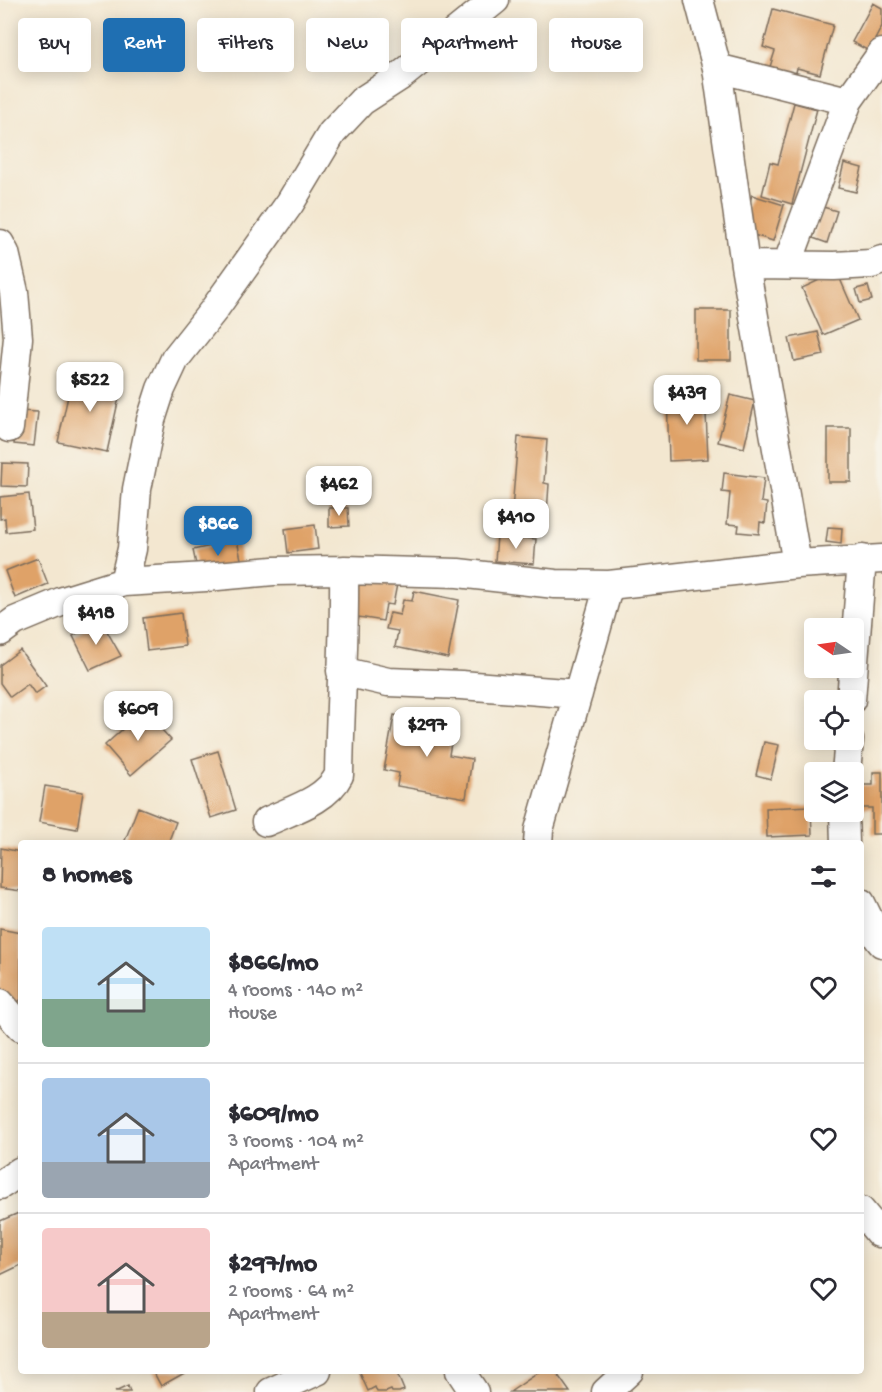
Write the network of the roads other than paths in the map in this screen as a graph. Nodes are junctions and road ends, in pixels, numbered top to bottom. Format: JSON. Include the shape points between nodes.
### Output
{"nodes":[{"id":1,"x":495,"y":0,"type":"edge"},
{"id":2,"x":699,"y":0,"type":"edge"},
{"id":3,"x":882,"y":53,"type":"edge"},
{"id":4,"x":717,"y":68,"type":"junction"},
{"id":5,"x":848,"y":101,"type":"junction"},
{"id":6,"x":0,"y":244,"type":"edge"},
{"id":7,"x":882,"y":260,"type":"edge"},
{"id":8,"x":745,"y":265,"type":"junction"},
{"id":9,"x":787,"y":265,"type":"junction"},
{"id":10,"x":9,"y":428,"type":"dead end"},
{"id":11,"x":872,"y":559,"type":"edge"},
{"id":12,"x":796,"y":564,"type":"junction"},
{"id":13,"x":344,"y":570,"type":"junction"},
{"id":14,"x":124,"y":582,"type":"junction"},
{"id":15,"x":609,"y":585,"type":"junction"},
{"id":16,"x":0,"y":632,"type":"edge"},
{"id":17,"x":341,"y":671,"type":"junction"},
{"id":18,"x":852,"y":690,"type":"edge"},
{"id":19,"x":578,"y":694,"type":"junction"},
{"id":20,"x":266,"y":822,"type":"dead end"},
{"id":21,"x":844,"y":822,"type":"edge"},
{"id":22,"x":538,"y":840,"type":"edge"},
{"id":23,"x":845,"y":840,"type":"edge"},
{"id":24,"x":864,"y":909,"type":"edge"},
{"id":25,"x":882,"y":943,"type":"edge"},
{"id":26,"x":0,"y":1003,"type":"edge"},
{"id":27,"x":18,"y":1024,"type":"edge"},
{"id":28,"x":18,"y":1173,"type":"edge"},
{"id":29,"x":0,"y":1185,"type":"edge"},
{"id":30,"x":864,"y":1216,"type":"edge"},
{"id":31,"x":874,"y":1235,"type":"edge"},
{"id":32,"x":310,"y":1374,"type":"edge"},
{"id":33,"x":462,"y":1374,"type":"edge"},
{"id":34,"x":626,"y":1374,"type":"edge"},
{"id":35,"x":271,"y":1392,"type":"edge"},
{"id":36,"x":474,"y":1392,"type":"edge"},
{"id":37,"x":606,"y":1392,"type":"edge"}],
"edges":[{"from":1,"to":14,"type":"street","via":[[402,75],[362,100],[332,133],[290,203],[175,359],[151,420]]},
{"from":2,"to":4,"type":"street"},
{"from":3,"to":5,"type":"street"},
{"from":4,"to":5,"type":"street"},
{"from":4,"to":8,"type":"street"},
{"from":5,"to":9,"type":"street"},
{"from":6,"to":10,"type":"street","via":[[14,292],[18,338]]},
{"from":7,"to":9,"type":"street","via":[[871,264]]},
{"from":8,"to":9,"type":"street"},
{"from":8,"to":12,"type":"street"},
{"from":11,"to":12,"type":"street"},
{"from":11,"to":18,"type":"street"},
{"from":12,"to":15,"type":"street"},
{"from":13,"to":14,"type":"street"},
{"from":13,"to":15,"type":"street","via":[[458,573],[555,584]]},
{"from":13,"to":17,"type":"street"},
{"from":14,"to":16,"type":"street","via":[[63,601],[15,621]]},
{"from":15,"to":19,"type":"street"},
{"from":17,"to":19,"type":"street","via":[[388,682]]},
{"from":17,"to":20,"type":"street","via":[[339,775],[333,787],[322,795]]},
{"from":19,"to":22,"type":"street"},
{"from":21,"to":23,"type":"street"},
{"from":24,"to":25,"type":"street"},
{"from":26,"to":27,"type":"street"},
{"from":28,"to":29,"type":"street"},
{"from":30,"to":31,"type":"street"},
{"from":32,"to":35,"type":"street"},
{"from":33,"to":36,"type":"street"},
{"from":34,"to":37,"type":"street"}]}
